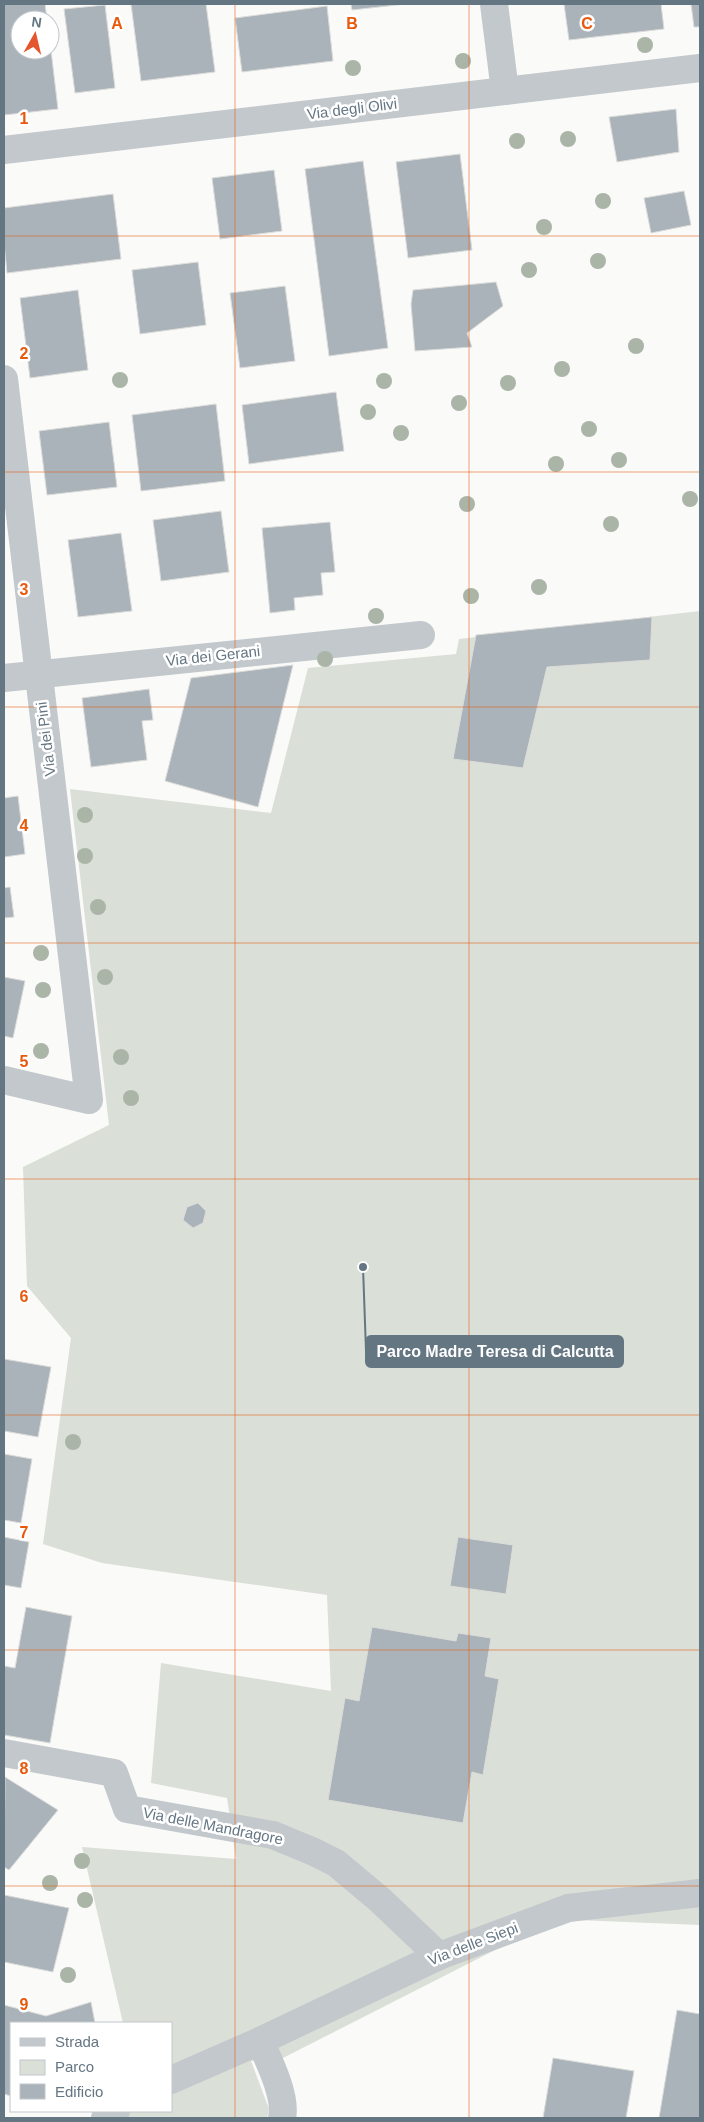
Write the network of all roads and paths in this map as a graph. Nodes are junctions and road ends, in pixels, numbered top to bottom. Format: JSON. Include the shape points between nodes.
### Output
{"nodes":[{"id":1,"x":494,"y":4,"type":"edge"},
{"id":2,"x":700,"y":68,"type":"edge"},
{"id":3,"x":504,"y":91,"type":"junction"},
{"id":4,"x":4,"y":150,"type":"edge"},
{"id":5,"x":4,"y":379,"type":"edge"},
{"id":6,"x":422,"y":635,"type":"dead end"},
{"id":7,"x":39,"y":674,"type":"junction"},
{"id":8,"x":4,"y":678,"type":"edge"},
{"id":9,"x":4,"y":1080,"type":"edge"},
{"id":10,"x":4,"y":1753,"type":"edge"},
{"id":11,"x":700,"y":1893,"type":"edge"},
{"id":12,"x":439,"y":1956,"type":"junction"},
{"id":13,"x":260,"y":2041,"type":"junction"},
{"id":14,"x":172,"y":2080,"type":"edge"},
{"id":15,"x":282,"y":2118,"type":"edge"}],
"edges":[{"from":1,"to":3,"type":"street"},
{"from":2,"to":3,"type":"street","name":"Via degli Olivi"},
{"from":3,"to":4,"type":"street","name":"Via degli Olivi"},
{"from":5,"to":7,"type":"street","name":"Via dei Pini"},
{"from":6,"to":7,"type":"street","name":"Via dei Gerani"},
{"from":7,"to":8,"type":"street","name":"Via dei Gerani"},
{"from":7,"to":9,"type":"street","name":"Via dei Pini","via":[[89,1100]]},
{"from":10,"to":12,"type":"street","name":"Via delle Mandragore","via":[[114,1773],[127,1809],[273,1835],[314,1852],[336,1864],[379,1899]]},
{"from":11,"to":12,"type":"street","name":"Via delle Siepi","via":[[568,1908]]},
{"from":12,"to":13,"type":"street","name":"Via delle Siepi"},
{"from":13,"to":14,"type":"street","name":"Via delle Siepi"},
{"from":13,"to":15,"type":"street","via":[[275,2077],[284,2110]]}]}
